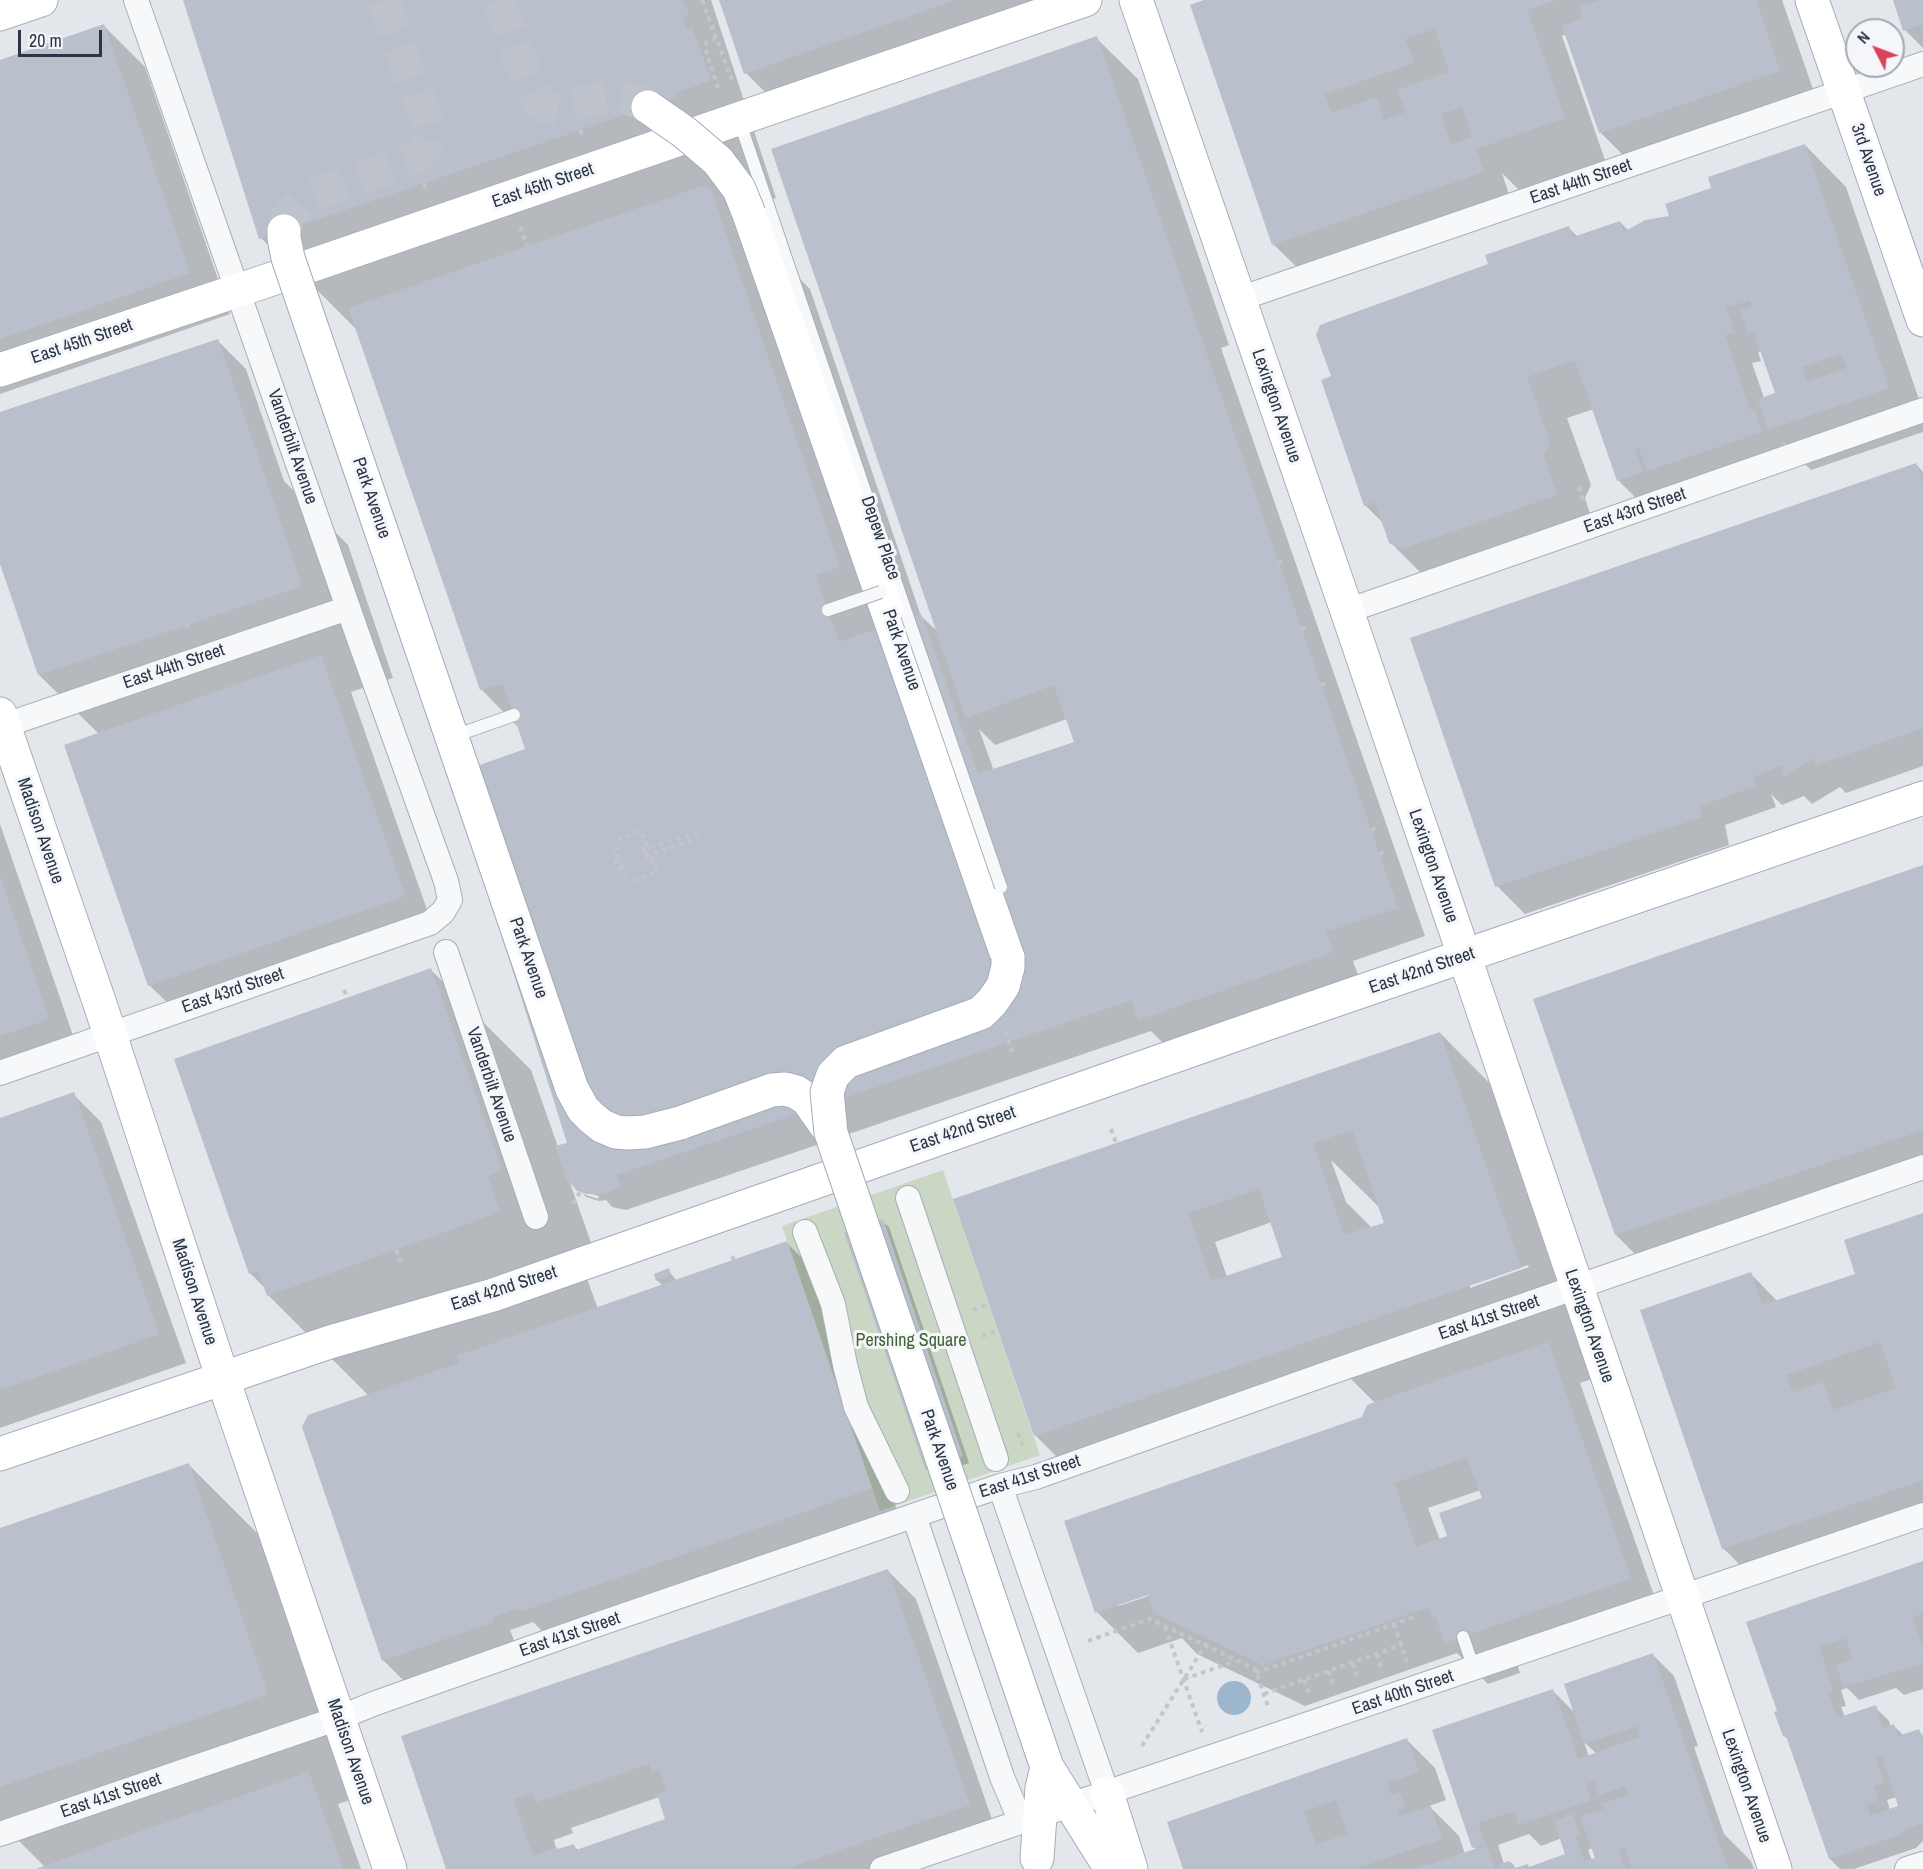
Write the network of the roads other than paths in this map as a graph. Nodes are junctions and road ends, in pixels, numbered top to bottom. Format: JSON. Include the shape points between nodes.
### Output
{"nodes":[{"id":1,"x":41,"y":0,"type":"edge"},
{"id":2,"x":136,"y":0,"type":"edge"},
{"id":3,"x":1085,"y":0,"type":"edge"},
{"id":4,"x":1136,"y":0,"type":"edge"},
{"id":5,"x":1812,"y":0,"type":"edge"},
{"id":6,"x":0,"y":14,"type":"edge"},
{"id":7,"x":1923,"y":64,"type":"edge"},
{"id":8,"x":1845,"y":91,"type":"junction"},
{"id":9,"x":648,"y":107,"type":"tunnel mouth"},
{"id":10,"x":738,"y":118,"type":"junction"},
{"id":11,"x":284,"y":231,"type":"tunnel mouth"},
{"id":12,"x":238,"y":291,"type":"junction"},
{"id":13,"x":1239,"y":299,"type":"junction"},
{"id":14,"x":1923,"y":320,"type":"edge"},
{"id":15,"x":0,"y":370,"type":"edge"},
{"id":16,"x":1923,"y":410,"type":"edge"},
{"id":17,"x":881,"y":592,"type":"junction"},
{"id":18,"x":348,"y":608,"type":"junction"},
{"id":19,"x":828,"y":610,"type":"dead end"},
{"id":20,"x":1347,"y":611,"type":"junction"},
{"id":21,"x":514,"y":715,"type":"dead end"},
{"id":22,"x":1,"y":722,"type":"edge"},
{"id":23,"x":453,"y":736,"type":"junction"},
{"id":24,"x":1923,"y":798,"type":"edge"},
{"id":25,"x":1002,"y":892,"type":"dead end"},
{"id":26,"x":450,"y":893,"type":"joint"},
{"id":27,"x":446,"y":952,"type":"dead end"},
{"id":28,"x":1464,"y":956,"type":"junction"},
{"id":29,"x":110,"y":1034,"type":"junction"},
{"id":30,"x":0,"y":1073,"type":"edge"},
{"id":31,"x":831,"y":1133,"type":"junction"},
{"id":32,"x":1923,"y":1167,"type":"edge"},
{"id":33,"x":908,"y":1198,"type":"dead end"},
{"id":34,"x":536,"y":1218,"type":"dead end"},
{"id":35,"x":805,"y":1232,"type":"dead end"},
{"id":36,"x":1576,"y":1288,"type":"junction"},
{"id":37,"x":222,"y":1379,"type":"junction"},
{"id":38,"x":0,"y":1454,"type":"edge"},
{"id":39,"x":996,"y":1459,"type":"dead end"},
{"id":40,"x":1000,"y":1486,"type":"junction"},
{"id":41,"x":897,"y":1491,"type":"dead end"},
{"id":42,"x":1923,"y":1515,"type":"edge"},
{"id":43,"x":914,"y":1516,"type":"junction"},
{"id":44,"x":1682,"y":1598,"type":"junction"},
{"id":45,"x":1463,"y":1637,"type":"dead end"},
{"id":46,"x":1473,"y":1669,"type":"junction"},
{"id":47,"x":339,"y":1718,"type":"junction"},
{"id":48,"x":1107,"y":1793,"type":"junction"},
{"id":49,"x":1044,"y":1814,"type":"junction"},
{"id":50,"x":0,"y":1834,"type":"edge"},
{"id":51,"x":1038,"y":1863,"type":"edge"},
{"id":52,"x":1923,"y":1863,"type":"edge"},
{"id":53,"x":390,"y":1869,"type":"edge"},
{"id":54,"x":882,"y":1869,"type":"edge"},
{"id":55,"x":1089,"y":1869,"type":"edge"},
{"id":56,"x":1111,"y":1869,"type":"edge"},
{"id":57,"x":1131,"y":1869,"type":"edge"},
{"id":58,"x":1775,"y":1869,"type":"edge"},
{"id":59,"x":1907,"y":1869,"type":"edge"}],
"edges":[{"from":1,"to":6,"type":"main road"},
{"from":2,"to":12,"type":"street","name":"Vanderbilt Avenue"},
{"from":3,"to":10,"type":"main road","name":"East 45th Street"},
{"from":4,"to":13,"type":"main road","name":"Lexington Avenue"},
{"from":5,"to":8,"type":"main road","name":"3rd Avenue"},
{"from":7,"to":8,"type":"street","name":"East 44th Street"},
{"from":8,"to":13,"type":"street","name":"East 44th Street"},
{"from":8,"to":14,"type":"main road","name":"3rd Avenue"},
{"from":9,"to":17,"type":"main road","name":"Park Avenue","bridge":true,"via":[[710,153],[739,189]]},
{"from":10,"to":12,"type":"main road","name":"East 45th Street"},
{"from":10,"to":25,"type":"lane","name":"Depew Place","bridge":true},
{"from":11,"to":23,"type":"main road","name":"Park Avenue","bridge":true,"via":[[288,258]]},
{"from":12,"to":15,"type":"main road","name":"East 45th Street"},
{"from":12,"to":18,"type":"street","name":"Vanderbilt Avenue"},
{"from":13,"to":20,"type":"main road","name":"Lexington Avenue"},
{"from":16,"to":20,"type":"street","name":"East 43rd Street"},
{"from":17,"to":19,"type":"lane","bridge":true},
{"from":17,"to":31,"type":"main road","name":"Park Avenue","bridge":true,"via":[[1009,943],[1008,967],[1003,986],[981,1013],[853,1059],[837,1069],[827,1092]]},
{"from":18,"to":22,"type":"street","name":"East 44th Street"},
{"from":18,"to":26,"type":"street","name":"Vanderbilt Avenue"},
{"from":20,"to":28,"type":"main road","name":"Lexington Avenue"},
{"from":21,"to":23,"type":"lane","bridge":true},
{"from":22,"to":29,"type":"main road","name":"Madison Avenue"},
{"from":23,"to":31,"type":"main road","name":"Park Avenue","bridge":true,"via":[[572,1089],[583,1109],[602,1126],[616,1132],[645,1132],[785,1089],[807,1099]]},
{"from":24,"to":28,"type":"main road","name":"East 42nd Street"},
{"from":26,"to":29,"type":"street","name":"East 43rd Street","via":[[447,906],[430,923]]},
{"from":27,"to":34,"type":"street","name":"Vanderbilt Avenue"},
{"from":28,"to":36,"type":"main road","name":"Lexington Avenue"},
{"from":28,"to":37,"type":"main road","name":"East 42nd Street","via":[[493,1295],[330,1342]]},
{"from":29,"to":30,"type":"street","name":"East 43rd Street"},
{"from":29,"to":37,"type":"main road","name":"Madison Avenue"},
{"from":31,"to":49,"type":"main road","name":"Park Avenue","bridge":true,"via":[[1047,1767]]},
{"from":32,"to":36,"type":"street","name":"East 41st Street"},
{"from":33,"to":39,"type":"street"},
{"from":35,"to":41,"type":"street","via":[[833,1304],[856,1407]]},
{"from":36,"to":40,"type":"street","name":"East 41st Street","via":[[1036,1477]]},
{"from":36,"to":44,"type":"main road","name":"Lexington Avenue"},
{"from":37,"to":38,"type":"main road","name":"East 42nd Street"},
{"from":37,"to":47,"type":"main road","name":"Madison Avenue"},
{"from":40,"to":43,"type":"street","name":"East 41st Street"},
{"from":40,"to":48,"type":"street"},
{"from":42,"to":44,"type":"street","name":"East 40th Street"},
{"from":43,"to":47,"type":"street","name":"East 41st Street"},
{"from":43,"to":49,"type":"street","name":"Park Avenue","via":[[1002,1777]]},
{"from":44,"to":46,"type":"street","name":"East 40th Street"},
{"from":44,"to":58,"type":"main road","name":"Lexington Avenue"},
{"from":45,"to":46,"type":"lane"},
{"from":46,"to":48,"type":"street","name":"East 40th Street"},
{"from":47,"to":50,"type":"street","name":"East 41st Street"},
{"from":47,"to":53,"type":"main road","name":"Madison Avenue"},
{"from":48,"to":49,"type":"street","name":"East 40th Street"},
{"from":48,"to":57,"type":"main road"},
{"from":49,"to":51,"type":"main road","name":"Park Avenue"},
{"from":49,"to":54,"type":"street","name":"East 40th Street"},
{"from":49,"to":55,"type":"main road"},
{"from":49,"to":56,"type":"main road","name":"Park Avenue"},
{"from":52,"to":59,"type":"street"}]}
